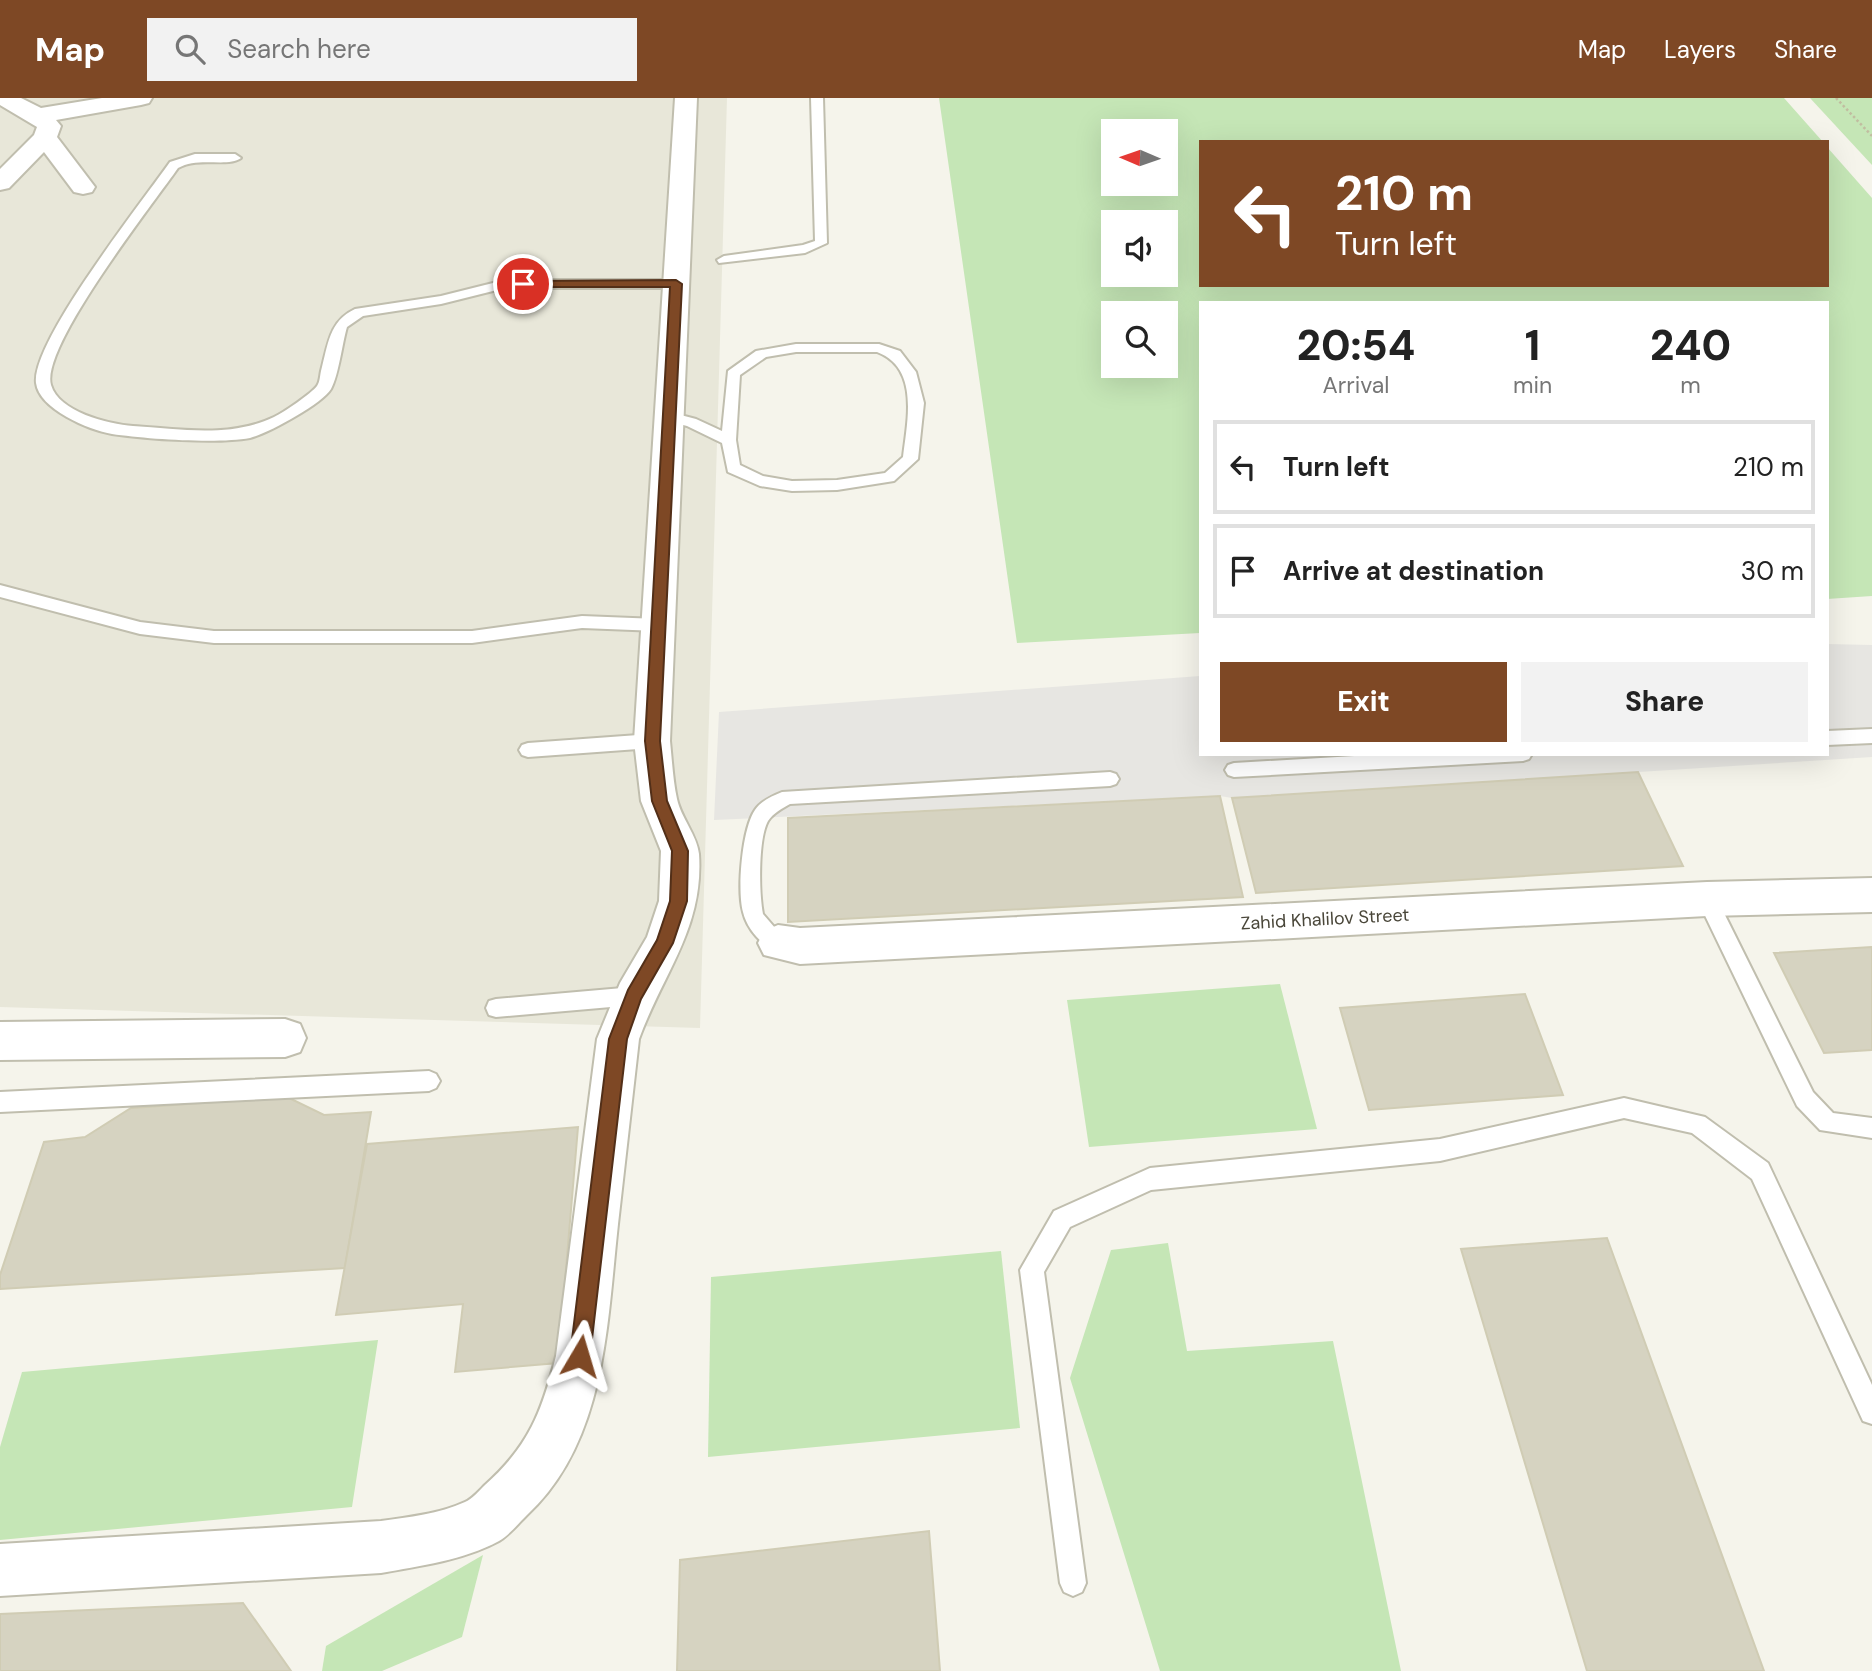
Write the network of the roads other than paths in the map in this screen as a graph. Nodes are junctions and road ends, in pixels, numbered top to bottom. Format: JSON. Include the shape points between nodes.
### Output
{"nodes":[{"id":1,"x":4,"y":98,"type":"edge"},
{"id":2,"x":141,"y":98,"type":"edge"},
{"id":3,"x":686,"y":98,"type":"edge"},
{"id":4,"x":817,"y":98,"type":"edge"},
{"id":5,"x":37,"y":135,"type":"junction"},
{"id":6,"x":0,"y":153,"type":"edge"},
{"id":7,"x":235,"y":158,"type":"dead end"},
{"id":8,"x":0,"y":183,"type":"edge"},
{"id":9,"x":83,"y":187,"type":"dead end"},
{"id":10,"x":724,"y":260,"type":"dead end"},
{"id":11,"x":676,"y":284,"type":"junction"},
{"id":12,"x":669,"y":417,"type":"junction"},
{"id":13,"x":729,"y":440,"type":"junction"},
{"id":14,"x":0,"y":591,"type":"edge"},
{"id":15,"x":658,"y":625,"type":"junction"},
{"id":16,"x":1872,"y":736,"type":"edge"},
{"id":17,"x":1829,"y":738,"type":"edge"},
{"id":18,"x":652,"y":741,"type":"junction"},
{"id":19,"x":528,"y":750,"type":"dead end"},
{"id":20,"x":1487,"y":756,"type":"edge"},
{"id":21,"x":1234,"y":770,"type":"dead end"},
{"id":22,"x":1110,"y":779,"type":"dead end"},
{"id":23,"x":1872,"y":895,"type":"edge"},
{"id":24,"x":1707,"y":899,"type":"junction"},
{"id":25,"x":778,"y":943,"type":"joint"},
{"id":26,"x":634,"y":996,"type":"junction"},
{"id":27,"x":496,"y":1008,"type":"dead end"},
{"id":28,"x":285,"y":1038,"type":"dead end"},
{"id":29,"x":0,"y":1041,"type":"edge"},
{"id":30,"x":429,"y":1081,"type":"dead end"},
{"id":31,"x":0,"y":1102,"type":"edge"},
{"id":32,"x":1872,"y":1128,"type":"edge"},
{"id":33,"x":1872,"y":1412,"type":"edge"},
{"id":34,"x":0,"y":1570,"type":"edge"},
{"id":35,"x":1073,"y":1583,"type":"dead end"}],
"edges":[{"from":1,"to":5,"type":"street"},
{"from":2,"to":5,"type":"street"},
{"from":3,"to":11,"type":"street"},
{"from":4,"to":10,"type":"lane","via":[[821,243]]},
{"from":5,"to":6,"type":"street"},
{"from":5,"to":8,"type":"street"},
{"from":5,"to":9,"type":"street","via":[[60,154]]},
{"from":7,"to":11,"type":"lane","via":[[194,157],[174,165],[64,321],[50,351],[43,383],[52,401],[111,429],[218,436],[249,433],[282,419],[324,388],[340,326],[360,312],[441,300],[505,284]]},
{"from":11,"to":12,"type":"street"},
{"from":12,"to":13,"type":"lane"},
{"from":12,"to":15,"type":"street"},
{"from":13,"to":13,"type":"lane","via":[[733,468],[760,481],[836,485],[888,477],[910,459],[917,403],[909,372],[895,354],[879,348],[796,348],[749,357],[733,374]]},
{"from":14,"to":15,"type":"lane","via":[[141,628],[214,637],[472,637],[582,622]]},
{"from":15,"to":18,"type":"street"},
{"from":16,"to":17,"type":"lane"},
{"from":18,"to":19,"type":"lane"},
{"from":18,"to":26,"type":"street","via":[[660,801],[680,851],[678,901],[665,943]]},
{"from":20,"to":21,"type":"lane"},
{"from":22,"to":25,"type":"lane","via":[[788,797],[773,804],[761,817],[754,836],[752,913]]},
{"from":23,"to":24,"type":"street","name":"Zahid Khalilov Street"},
{"from":24,"to":25,"type":"street","name":"Zahid Khalilov Street","via":[[800,946]]},
{"from":24,"to":32,"type":"lane","via":[[1805,1099],[1829,1123]]},
{"from":26,"to":27,"type":"lane"},
{"from":26,"to":34,"type":"street","via":[[618,1039],[580,1356],[567,1409],[548,1449],[523,1485],[482,1522],[430,1539],[382,1547]]},
{"from":28,"to":29,"type":"street"},
{"from":30,"to":31,"type":"lane"},
{"from":33,"to":35,"type":"lane","via":[[1760,1171],[1697,1124],[1624,1108],[1440,1150],[1150,1178],[1062,1219],[1032,1270]]}]}
